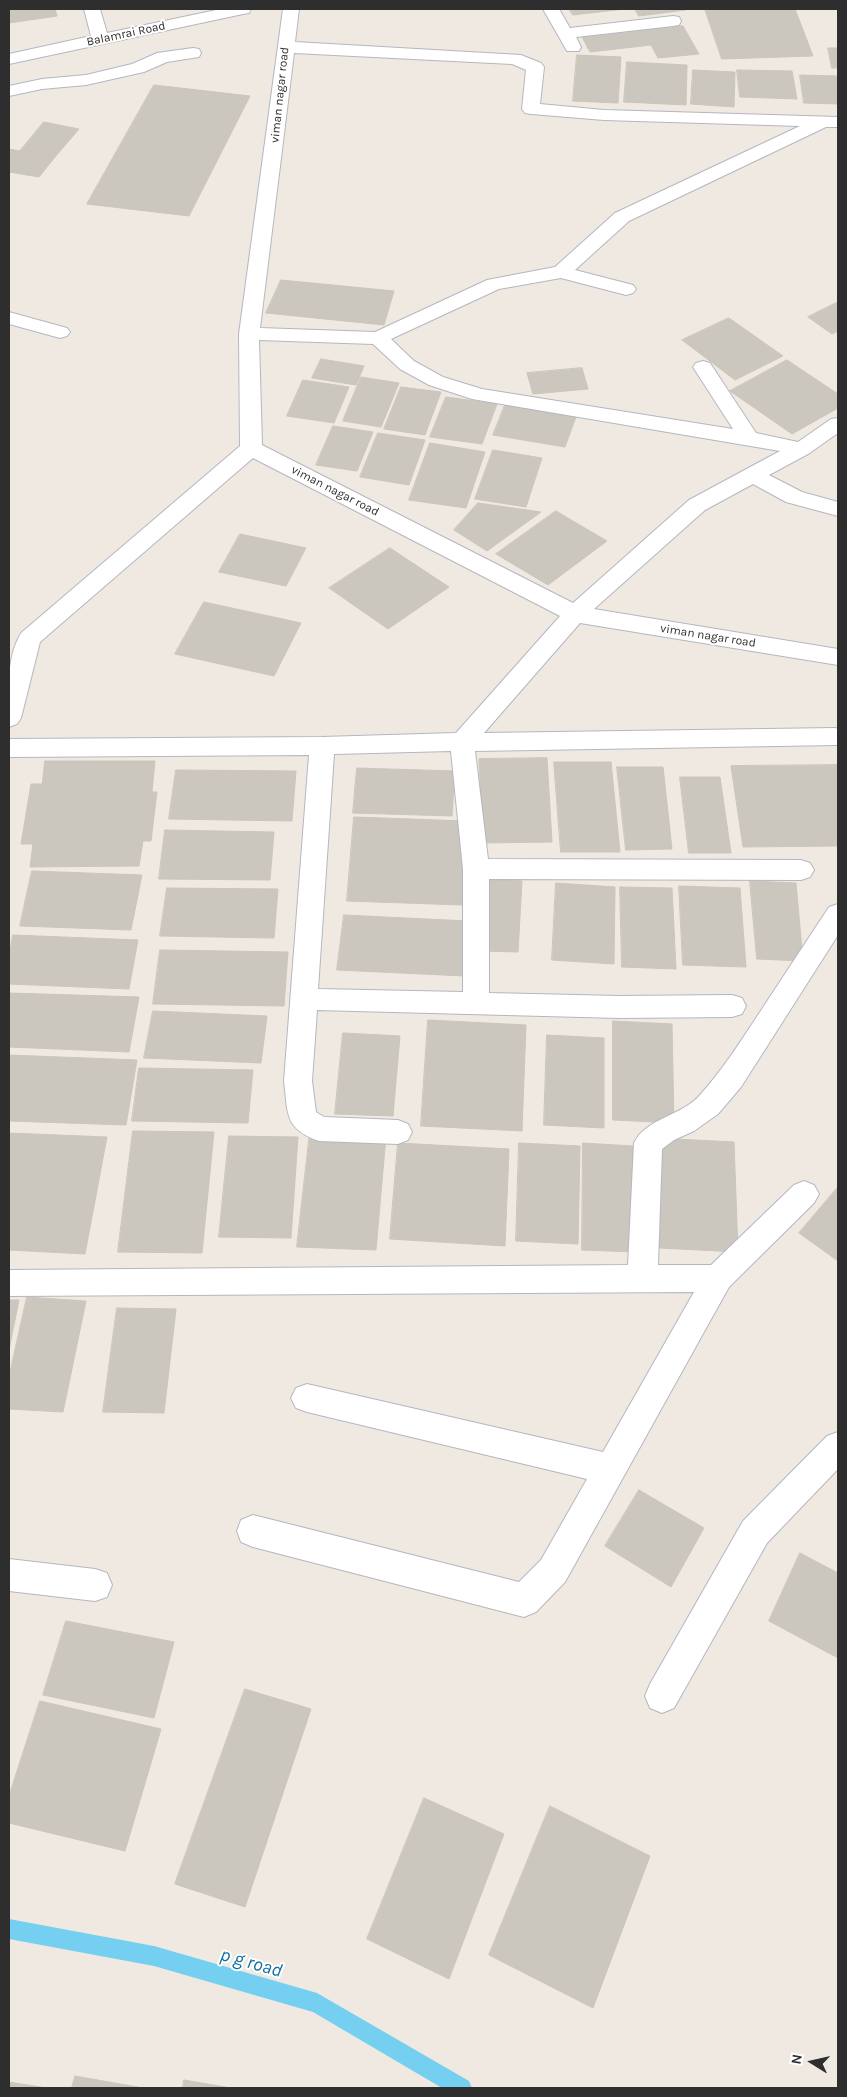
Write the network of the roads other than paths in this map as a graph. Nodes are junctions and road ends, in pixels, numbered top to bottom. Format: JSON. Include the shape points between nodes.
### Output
{"nodes":[{"id":1,"x":92,"y":9,"type":"edge"},
{"id":2,"x":243,"y":9,"type":"edge"},
{"id":3,"x":291,"y":9,"type":"edge"},
{"id":4,"x":551,"y":9,"type":"edge"},
{"id":5,"x":673,"y":21,"type":"dead end"},
{"id":6,"x":146,"y":30,"type":"junction"},
{"id":7,"x":100,"y":40,"type":"junction"},
{"id":8,"x":285,"y":47,"type":"junction"},
{"id":9,"x":193,"y":53,"type":"dead end"},
{"id":10,"x":163,"y":57,"type":"junction"},
{"id":11,"x":9,"y":59,"type":"edge"},
{"id":12,"x":10,"y":89,"type":"edge"},
{"id":13,"x":832,"y":122,"type":"edge"},
{"id":14,"x":561,"y":272,"type":"junction"},
{"id":15,"x":626,"y":289,"type":"dead end"},
{"id":16,"x":9,"y":318,"type":"edge"},
{"id":17,"x":60,"y":332,"type":"dead end"},
{"id":18,"x":250,"y":334,"type":"junction"},
{"id":19,"x":378,"y":338,"type":"junction"},
{"id":20,"x":703,"y":367,"type":"dead end"},
{"id":21,"x":838,"y":424,"type":"edge"},
{"id":22,"x":749,"y":438,"type":"junction"},
{"id":23,"x":251,"y":448,"type":"junction"},
{"id":24,"x":801,"y":449,"type":"junction"},
{"id":25,"x":754,"y":475,"type":"junction"},
{"id":26,"x":838,"y":509,"type":"edge"},
{"id":27,"x":575,"y":614,"type":"junction"},
{"id":28,"x":19,"y":638,"type":"edge"},
{"id":29,"x":838,"y":657,"type":"edge"},
{"id":30,"x":9,"y":718,"type":"edge"},
{"id":31,"x":835,"y":737,"type":"dead end"},
{"id":32,"x":462,"y":742,"type":"junction"},
{"id":33,"x":322,"y":746,"type":"junction"},
{"id":34,"x":9,"y":748,"type":"edge"},
{"id":35,"x":476,"y":869,"type":"junction"},
{"id":36,"x":801,"y":870,"type":"dead end"},
{"id":37,"x":838,"y":914,"type":"edge"},
{"id":38,"x":304,"y":999,"type":"junction"},
{"id":39,"x":476,"y":1002,"type":"junction"},
{"id":40,"x":732,"y":1006,"type":"dead end"},
{"id":41,"x":398,"y":1132,"type":"dead end"},
{"id":42,"x":804,"y":1194,"type":"dead end"},
{"id":43,"x":642,"y":1278,"type":"junction"},
{"id":44,"x":718,"y":1278,"type":"junction"},
{"id":45,"x":9,"y":1283,"type":"edge"},
{"id":46,"x":307,"y":1398,"type":"dead end"},
{"id":47,"x":838,"y":1447,"type":"edge"},
{"id":48,"x":609,"y":1468,"type":"junction"},
{"id":49,"x":253,"y":1530,"type":"dead end"},
{"id":50,"x":9,"y":1575,"type":"edge"},
{"id":51,"x":95,"y":1585,"type":"dead end"},
{"id":52,"x":662,"y":1696,"type":"dead end"}],
"edges":[{"from":1,"to":7,"type":"street"},
{"from":2,"to":6,"type":"street","name":"Balamrai Road"},
{"from":3,"to":8,"type":"street","name":"viman nagar road"},
{"from":4,"to":5,"type":"street","via":[[570,40]]},
{"from":6,"to":7,"type":"street","name":"Balamrai Road"},
{"from":6,"to":10,"type":"street"},
{"from":7,"to":11,"type":"street","name":"Balamrai Road"},
{"from":8,"to":13,"type":"street","via":[[515,59],[535,67],[532,109],[604,115]]},
{"from":8,"to":18,"type":"street","name":"viman nagar road"},
{"from":9,"to":10,"type":"street"},
{"from":10,"to":12,"type":"street","via":[[138,68],[86,80]]},
{"from":13,"to":14,"type":"street","via":[[622,217]]},
{"from":14,"to":15,"type":"street"},
{"from":14,"to":19,"type":"street","via":[[494,284]]},
{"from":16,"to":17,"type":"street"},
{"from":18,"to":19,"type":"street"},
{"from":18,"to":23,"type":"street","name":"viman nagar road"},
{"from":19,"to":22,"type":"street","via":[[407,365],[436,381],[478,395]]},
{"from":20,"to":22,"type":"street"},
{"from":21,"to":24,"type":"street"},
{"from":22,"to":24,"type":"street"},
{"from":23,"to":27,"type":"street","name":"viman nagar road"},
{"from":23,"to":28,"type":"street"},
{"from":24,"to":25,"type":"street"},
{"from":25,"to":26,"type":"street","via":[[775,490],[815,505]]},
{"from":25,"to":27,"type":"street","via":[[697,505]]},
{"from":27,"to":29,"type":"street","name":"viman nagar road"},
{"from":27,"to":32,"type":"street"},
{"from":28,"to":30,"type":"street"},
{"from":31,"to":32,"type":"street"},
{"from":32,"to":33,"type":"street"},
{"from":32,"to":35,"type":"street"},
{"from":33,"to":34,"type":"street"},
{"from":33,"to":38,"type":"street"},
{"from":35,"to":36,"type":"street"},
{"from":35,"to":39,"type":"street"},
{"from":37,"to":43,"type":"street","via":[[731,1079],[708,1106],[648,1143]]},
{"from":38,"to":39,"type":"street"},
{"from":38,"to":41,"type":"street","via":[[298,1081],[303,1118],[319,1129]]},
{"from":39,"to":40,"type":"street","via":[[619,1007]]},
{"from":42,"to":44,"type":"street"},
{"from":43,"to":44,"type":"street"},
{"from":43,"to":45,"type":"street"},
{"from":44,"to":48,"type":"street"},
{"from":46,"to":48,"type":"street"},
{"from":47,"to":52,"type":"street","via":[[755,1532]]},
{"from":48,"to":49,"type":"street","via":[[553,1571],[524,1600]]},
{"from":50,"to":51,"type":"street"}]}
